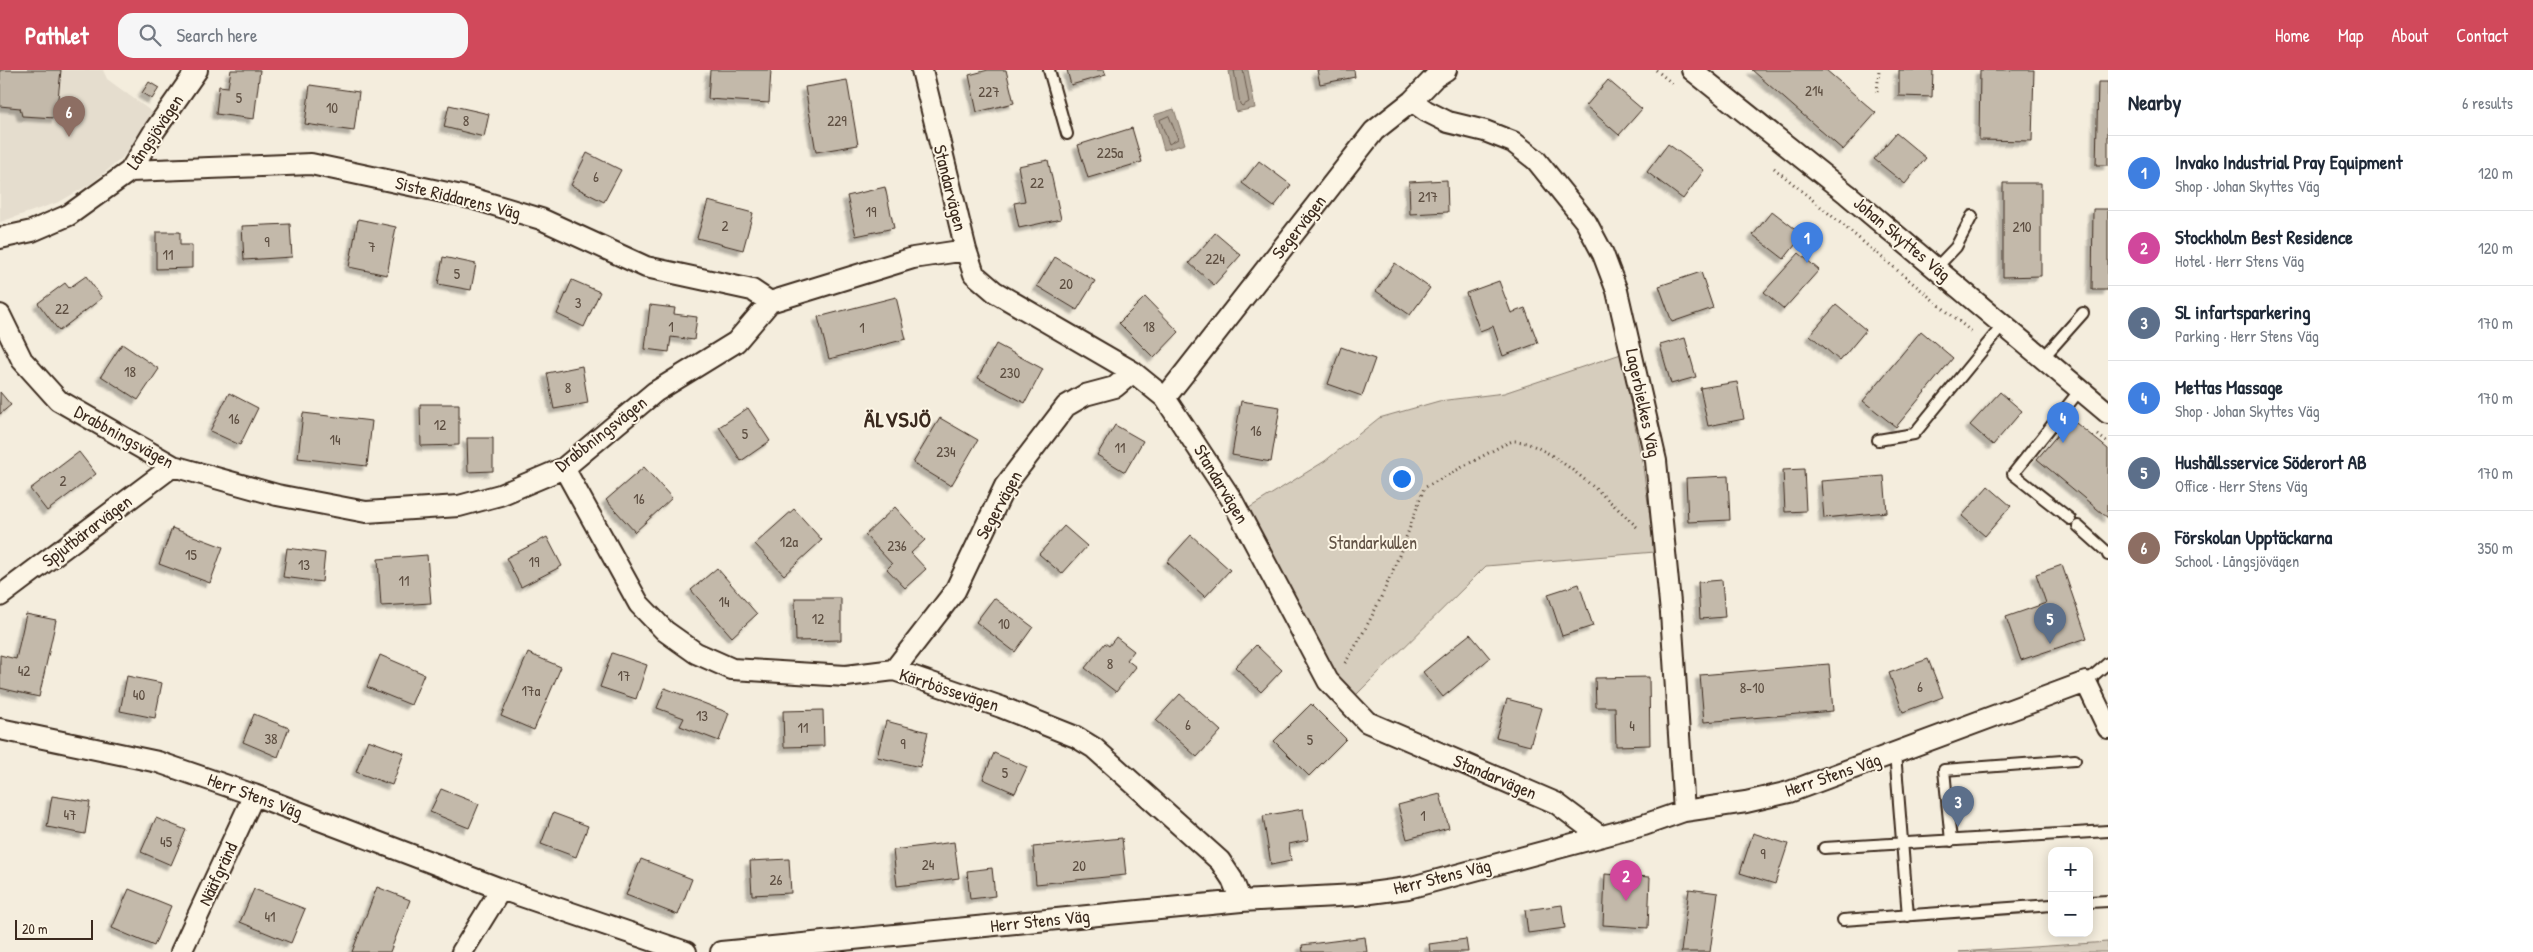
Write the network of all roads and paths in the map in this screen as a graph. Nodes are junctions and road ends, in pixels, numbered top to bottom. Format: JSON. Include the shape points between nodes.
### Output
{"nodes":[{"id":1,"x":197,"y":70,"type":"edge"},
{"id":2,"x":922,"y":70,"type":"edge"},
{"id":3,"x":1049,"y":70,"type":"edge"},
{"id":4,"x":1446,"y":70,"type":"edge"},
{"id":5,"x":1656,"y":70,"type":"edge"},
{"id":6,"x":1692,"y":70,"type":"edge"},
{"id":7,"x":1879,"y":70,"type":"edge"},
{"id":8,"x":1679,"y":89,"type":"dead end"},
{"id":9,"x":1877,"y":92,"type":"dead end"},
{"id":10,"x":1412,"y":101,"type":"junction"},
{"id":11,"x":1067,"y":134,"type":"dead end"},
{"id":12,"x":1771,"y":165,"type":"dead end"},
{"id":13,"x":130,"y":172,"type":"junction"},
{"id":14,"x":1972,"y":216,"type":"dead end"},
{"id":15,"x":0,"y":238,"type":"edge"},
{"id":16,"x":966,"y":250,"type":"junction"},
{"id":17,"x":1936,"y":268,"type":"junction"},
{"id":18,"x":770,"y":302,"type":"junction"},
{"id":19,"x":2082,"y":313,"type":"dead end"},
{"id":20,"x":0,"y":315,"type":"edge"},
{"id":21,"x":2003,"y":325,"type":"junction"},
{"id":22,"x":1987,"y":345,"type":"junction"},
{"id":23,"x":2043,"y":358,"type":"junction"},
{"id":24,"x":1133,"y":372,"type":"junction"},
{"id":25,"x":2080,"y":390,"type":"junction"},
{"id":26,"x":1166,"y":398,"type":"junction"},
{"id":27,"x":2108,"y":413,"type":"edge"},
{"id":28,"x":2094,"y":432,"type":"dead end"},
{"id":29,"x":1878,"y":440,"type":"dead end"},
{"id":30,"x":2108,"y":443,"type":"edge"},
{"id":31,"x":173,"y":466,"type":"junction"},
{"id":32,"x":564,"y":468,"type":"junction"},
{"id":33,"x":1662,"y":539,"type":"junction"},
{"id":34,"x":2108,"y":555,"type":"edge"},
{"id":35,"x":0,"y":596,"type":"edge"},
{"id":36,"x":2108,"y":663,"type":"edge"},
{"id":37,"x":894,"y":670,"type":"junction"},
{"id":38,"x":2086,"y":682,"type":"junction"},
{"id":39,"x":1331,"y":684,"type":"junction"},
{"id":40,"x":2108,"y":728,"type":"edge"},
{"id":41,"x":0,"y":729,"type":"edge"},
{"id":42,"x":1895,"y":754,"type":"junction"},
{"id":43,"x":2075,"y":760,"type":"dead end"},
{"id":44,"x":254,"y":795,"type":"junction"},
{"id":45,"x":1684,"y":811,"type":"junction"},
{"id":46,"x":2108,"y":832,"type":"edge"},
{"id":47,"x":1600,"y":836,"type":"junction"},
{"id":48,"x":1951,"y":841,"type":"junction"},
{"id":49,"x":1902,"y":844,"type":"junction"},
{"id":50,"x":1824,"y":848,"type":"dead end"},
{"id":51,"x":502,"y":889,"type":"junction"},
{"id":52,"x":1241,"y":901,"type":"junction"},
{"id":53,"x":2108,"y":901,"type":"edge"},
{"id":54,"x":2093,"y":902,"type":"edge"},
{"id":55,"x":2048,"y":905,"type":"edge"},
{"id":56,"x":1908,"y":916,"type":"junction"},
{"id":57,"x":1843,"y":920,"type":"dead end"},
{"id":58,"x":181,"y":952,"type":"edge"},
{"id":59,"x":462,"y":952,"type":"edge"},
{"id":60,"x":686,"y":952,"type":"edge"},
{"id":61,"x":721,"y":952,"type":"edge"}],
"edges":[{"from":1,"to":13,"type":"street","name":"Långsjövägen"},
{"from":2,"to":16,"type":"street","name":"Standarvägen"},
{"from":3,"to":11,"type":"lane"},
{"from":4,"to":10,"type":"street","name":"Segervägen","via":[[1435,76]]},
{"from":5,"to":8,"type":"path"},
{"from":6,"to":17,"type":"street","name":"Johan Skyttes Väg"},
{"from":7,"to":9,"type":"path"},
{"from":10,"to":26,"type":"street","name":"Segervägen","via":[[1374,131]]},
{"from":10,"to":33,"type":"street","name":"Lagerbielkes Väg","via":[[1448,122],[1513,142],[1542,166],[1586,222],[1618,291],[1656,461]]},
{"from":12,"to":22,"type":"path"},
{"from":13,"to":15,"type":"street","name":"Långsjövägen","via":[[69,215],[32,231]]},
{"from":13,"to":18,"type":"street","name":"Siste Riddarens Väg","via":[[311,164],[488,203],[541,219],[646,267],[752,290]]},
{"from":14,"to":17,"type":"lane","via":[[1956,247]]},
{"from":16,"to":18,"type":"street","via":[[913,258]]},
{"from":16,"to":24,"type":"street","name":"Standarvägen","via":[[974,274],[996,292]]},
{"from":17,"to":21,"type":"street","name":"Johan Skyttes Väg"},
{"from":18,"to":32,"type":"street","name":"Drabbningsvägen","via":[[736,342],[655,392]]},
{"from":19,"to":23,"type":"lane"},
{"from":20,"to":31,"type":"street","name":"Drabbningsvägen","via":[[22,360],[58,400]]},
{"from":21,"to":22,"type":"lane"},
{"from":21,"to":23,"type":"street","name":"Johan Skyttes Väg"},
{"from":22,"to":29,"type":"lane","via":[[1914,434]]},
{"from":23,"to":25,"type":"street","name":"Johan Skyttes Väg"},
{"from":24,"to":26,"type":"street","name":"Standarvägen"},
{"from":24,"to":37,"type":"street","name":"Segervägen","via":[[1115,387],[1085,395],[1066,406],[1005,486],[955,591]]},
{"from":25,"to":27,"type":"street","name":"Johan Skyttes Väg"},
{"from":25,"to":34,"type":"lane","via":[[2013,474]]},
{"from":26,"to":39,"type":"street","name":"Standarvägen","via":[[1232,500]]},
{"from":28,"to":30,"type":"path"},
{"from":31,"to":32,"type":"street","name":"Drabbningsvägen","via":[[276,495],[366,512],[460,506],[500,495]]},
{"from":31,"to":35,"type":"street","name":"Spjutbärarvägen"},
{"from":32,"to":37,"type":"street","name":"Kärrbössevägen","via":[[639,604],[665,631],[696,653],[732,669],[846,676]]},
{"from":33,"to":39,"type":"path","via":[[1650,539],[1584,477],[1554,459],[1514,441],[1503,445],[1424,488],[1405,542],[1365,632]]},
{"from":33,"to":45,"type":"street","name":"Lagerbielkes Väg","via":[[1671,613]]},
{"from":36,"to":38,"type":"lane"},
{"from":37,"to":52,"type":"street","name":"Kärrbössevägen","via":[[1001,707],[1076,737],[1094,748],[1220,861]]},
{"from":38,"to":40,"type":"street"},
{"from":38,"to":42,"type":"street","name":"Herr Stens Väg"},
{"from":39,"to":47,"type":"street","name":"Standarvägen","via":[[1367,722],[1556,803]]},
{"from":41,"to":44,"type":"street","name":"Herr Stens Väg","via":[[158,762]]},
{"from":42,"to":45,"type":"street","name":"Herr Stens Väg","via":[[1789,792]]},
{"from":42,"to":49,"type":"lane"},
{"from":43,"to":48,"type":"lane","via":[[1944,770]]},
{"from":44,"to":51,"type":"street","name":"Herr Stens Väg"},
{"from":44,"to":58,"type":"street","name":"Nääfgränd"},
{"from":45,"to":47,"type":"street","name":"Herr Stens Väg"},
{"from":46,"to":48,"type":"lane"},
{"from":47,"to":52,"type":"street","name":"Herr Stens Väg","via":[[1408,888],[1356,895]]},
{"from":48,"to":49,"type":"lane"},
{"from":49,"to":50,"type":"lane"},
{"from":49,"to":56,"type":"lane"},
{"from":51,"to":59,"type":"street"},
{"from":51,"to":60,"type":"street","name":"Herr Stens Väg"},
{"from":52,"to":61,"type":"street","name":"Herr Stens Väg"},
{"from":53,"to":54,"type":"lane"},
{"from":55,"to":56,"type":"lane"},
{"from":56,"to":57,"type":"lane"}]}
